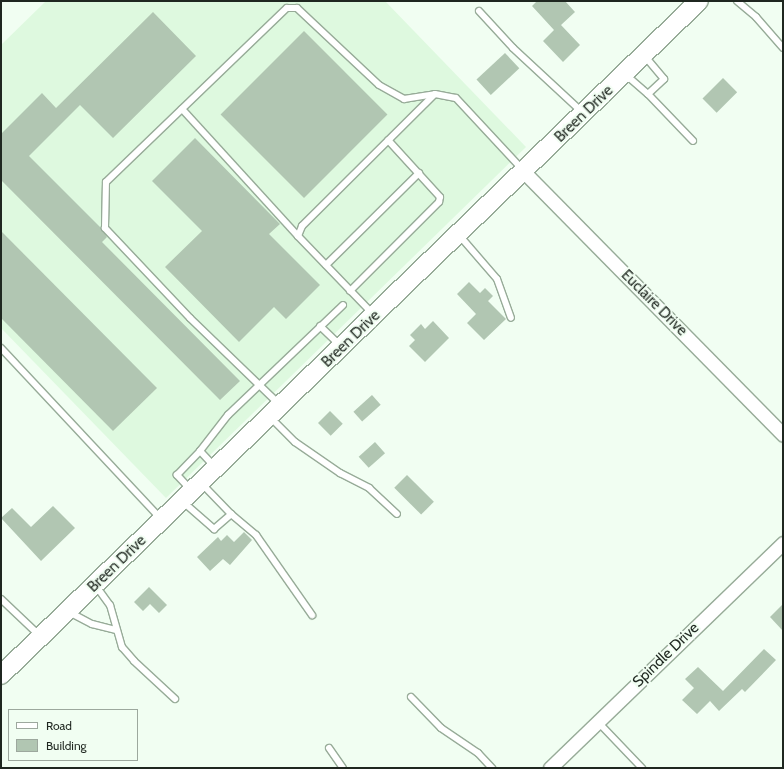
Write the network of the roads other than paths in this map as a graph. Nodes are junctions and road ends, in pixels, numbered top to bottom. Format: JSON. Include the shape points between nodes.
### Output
{"nodes":[{"id":1,"x":699,"y":1,"type":"edge"},
{"id":2,"x":737,"y":1,"type":"edge"},
{"id":3,"x":479,"y":11,"type":"dead end"},
{"id":4,"x":783,"y":48,"type":"edge"},
{"id":5,"x":644,"y":55,"type":"junction"},
{"id":6,"x":624,"y":74,"type":"junction"},
{"id":7,"x":435,"y":94,"type":"junction"},
{"id":8,"x":648,"y":94,"type":"junction"},
{"id":9,"x":182,"y":109,"type":"junction"},
{"id":10,"x":584,"y":113,"type":"junction"},
{"id":11,"x":388,"y":140,"type":"junction"},
{"id":12,"x":693,"y":141,"type":"dead end"},
{"id":13,"x":524,"y":172,"type":"junction"},
{"id":14,"x":419,"y":173,"type":"junction"},
{"id":15,"x":459,"y":235,"type":"junction"},
{"id":16,"x":298,"y":236,"type":"junction"},
{"id":17,"x":326,"y":266,"type":"junction"},
{"id":18,"x":350,"y":291,"type":"junction"},
{"id":19,"x":343,"y":305,"type":"dead end"},
{"id":20,"x":375,"y":316,"type":"junction"},
{"id":21,"x":511,"y":318,"type":"dead end"},
{"id":22,"x":320,"y":326,"type":"junction"},
{"id":23,"x":342,"y":347,"type":"junction"},
{"id":24,"x":1,"y":348,"type":"edge"},
{"id":25,"x":260,"y":385,"type":"junction"},
{"id":26,"x":275,"y":411,"type":"junction"},
{"id":27,"x":783,"y":435,"type":"edge"},
{"id":28,"x":200,"y":451,"type":"junction"},
{"id":29,"x":216,"y":468,"type":"junction"},
{"id":30,"x":192,"y":492,"type":"junction"},
{"id":31,"x":231,"y":514,"type":"junction"},
{"id":32,"x":398,"y":514,"type":"dead end"},
{"id":33,"x":162,"y":520,"type":"junction"},
{"id":34,"x":783,"y":543,"type":"edge"},
{"id":35,"x":95,"y":585,"type":"junction"},
{"id":36,"x":1,"y":599,"type":"edge"},
{"id":37,"x":68,"y":611,"type":"junction"},
{"id":38,"x":312,"y":615,"type":"dead end"},
{"id":39,"x":116,"y":630,"type":"junction"},
{"id":40,"x":41,"y":637,"type":"junction"},
{"id":41,"x":1,"y":675,"type":"edge"},
{"id":42,"x":411,"y":696,"type":"dead end"},
{"id":43,"x":175,"y":699,"type":"dead end"},
{"id":44,"x":598,"y":722,"type":"junction"},
{"id":45,"x":329,"y":748,"type":"dead end"},
{"id":46,"x":344,"y":768,"type":"edge"},
{"id":47,"x":492,"y":768,"type":"edge"},
{"id":48,"x":550,"y":768,"type":"edge"},
{"id":49,"x":642,"y":768,"type":"edge"}],
"edges":[{"from":1,"to":5,"type":"street","name":"Breen Drive"},
{"from":2,"to":4,"type":"lane","via":[[756,17]]},
{"from":3,"to":10,"type":"lane","via":[[513,48]]},
{"from":5,"to":6,"type":"street","name":"Breen Drive"},
{"from":5,"to":8,"type":"lane","via":[[664,79]]},
{"from":6,"to":8,"type":"lane"},
{"from":6,"to":10,"type":"street","name":"Breen Drive"},
{"from":7,"to":9,"type":"lane","via":[[404,99],[379,85],[297,8],[287,8]]},
{"from":7,"to":11,"type":"lane"},
{"from":7,"to":13,"type":"lane","via":[[456,98]]},
{"from":8,"to":12,"type":"lane"},
{"from":9,"to":16,"type":"lane"},
{"from":9,"to":25,"type":"lane","via":[[106,182],[105,228],[190,318]]},
{"from":10,"to":13,"type":"street","name":"Breen Drive"},
{"from":11,"to":14,"type":"lane"},
{"from":11,"to":16,"type":"lane","via":[[302,226]]},
{"from":13,"to":15,"type":"street","name":"Breen Drive"},
{"from":13,"to":27,"type":"street","name":"Euclaire Drive"},
{"from":14,"to":17,"type":"lane"},
{"from":14,"to":18,"type":"lane","via":[[440,197],[439,202]]},
{"from":15,"to":20,"type":"street","name":"Breen Drive"},
{"from":15,"to":21,"type":"lane","via":[[497,279]]},
{"from":16,"to":17,"type":"lane"},
{"from":17,"to":18,"type":"lane"},
{"from":18,"to":20,"type":"lane"},
{"from":19,"to":22,"type":"lane"},
{"from":20,"to":23,"type":"street","name":"Breen Drive"},
{"from":22,"to":23,"type":"lane"},
{"from":22,"to":25,"type":"lane"},
{"from":23,"to":26,"type":"street","name":"Breen Drive"},
{"from":24,"to":33,"type":"lane"},
{"from":25,"to":26,"type":"lane"},
{"from":25,"to":28,"type":"lane","via":[[228,415]]},
{"from":26,"to":29,"type":"street","name":"Breen Drive"},
{"from":26,"to":32,"type":"lane","via":[[295,442],[340,473],[369,488]]},
{"from":28,"to":29,"type":"lane"},
{"from":28,"to":30,"type":"lane","via":[[177,475]]},
{"from":29,"to":30,"type":"street","name":"Breen Drive"},
{"from":30,"to":31,"type":"lane"},
{"from":30,"to":31,"type":"lane","via":[[214,529]]},
{"from":30,"to":33,"type":"street","name":"Breen Drive"},
{"from":31,"to":38,"type":"lane","via":[[256,535]]},
{"from":33,"to":35,"type":"street","name":"Breen Drive"},
{"from":34,"to":44,"type":"street","name":"Spindle Drive"},
{"from":35,"to":37,"type":"street","name":"Breen Drive"},
{"from":35,"to":39,"type":"lane","via":[[110,605]]},
{"from":36,"to":40,"type":"lane"},
{"from":37,"to":39,"type":"lane","via":[[92,624]]},
{"from":37,"to":40,"type":"street","name":"Breen Drive"},
{"from":39,"to":43,"type":"lane","via":[[119,641],[128,654]]},
{"from":40,"to":41,"type":"street","name":"Breen Drive"},
{"from":42,"to":47,"type":"lane","via":[[441,728],[478,753]]},
{"from":44,"to":48,"type":"street","name":"Spindle Drive"},
{"from":44,"to":49,"type":"lane"},
{"from":45,"to":46,"type":"lane"}]}
